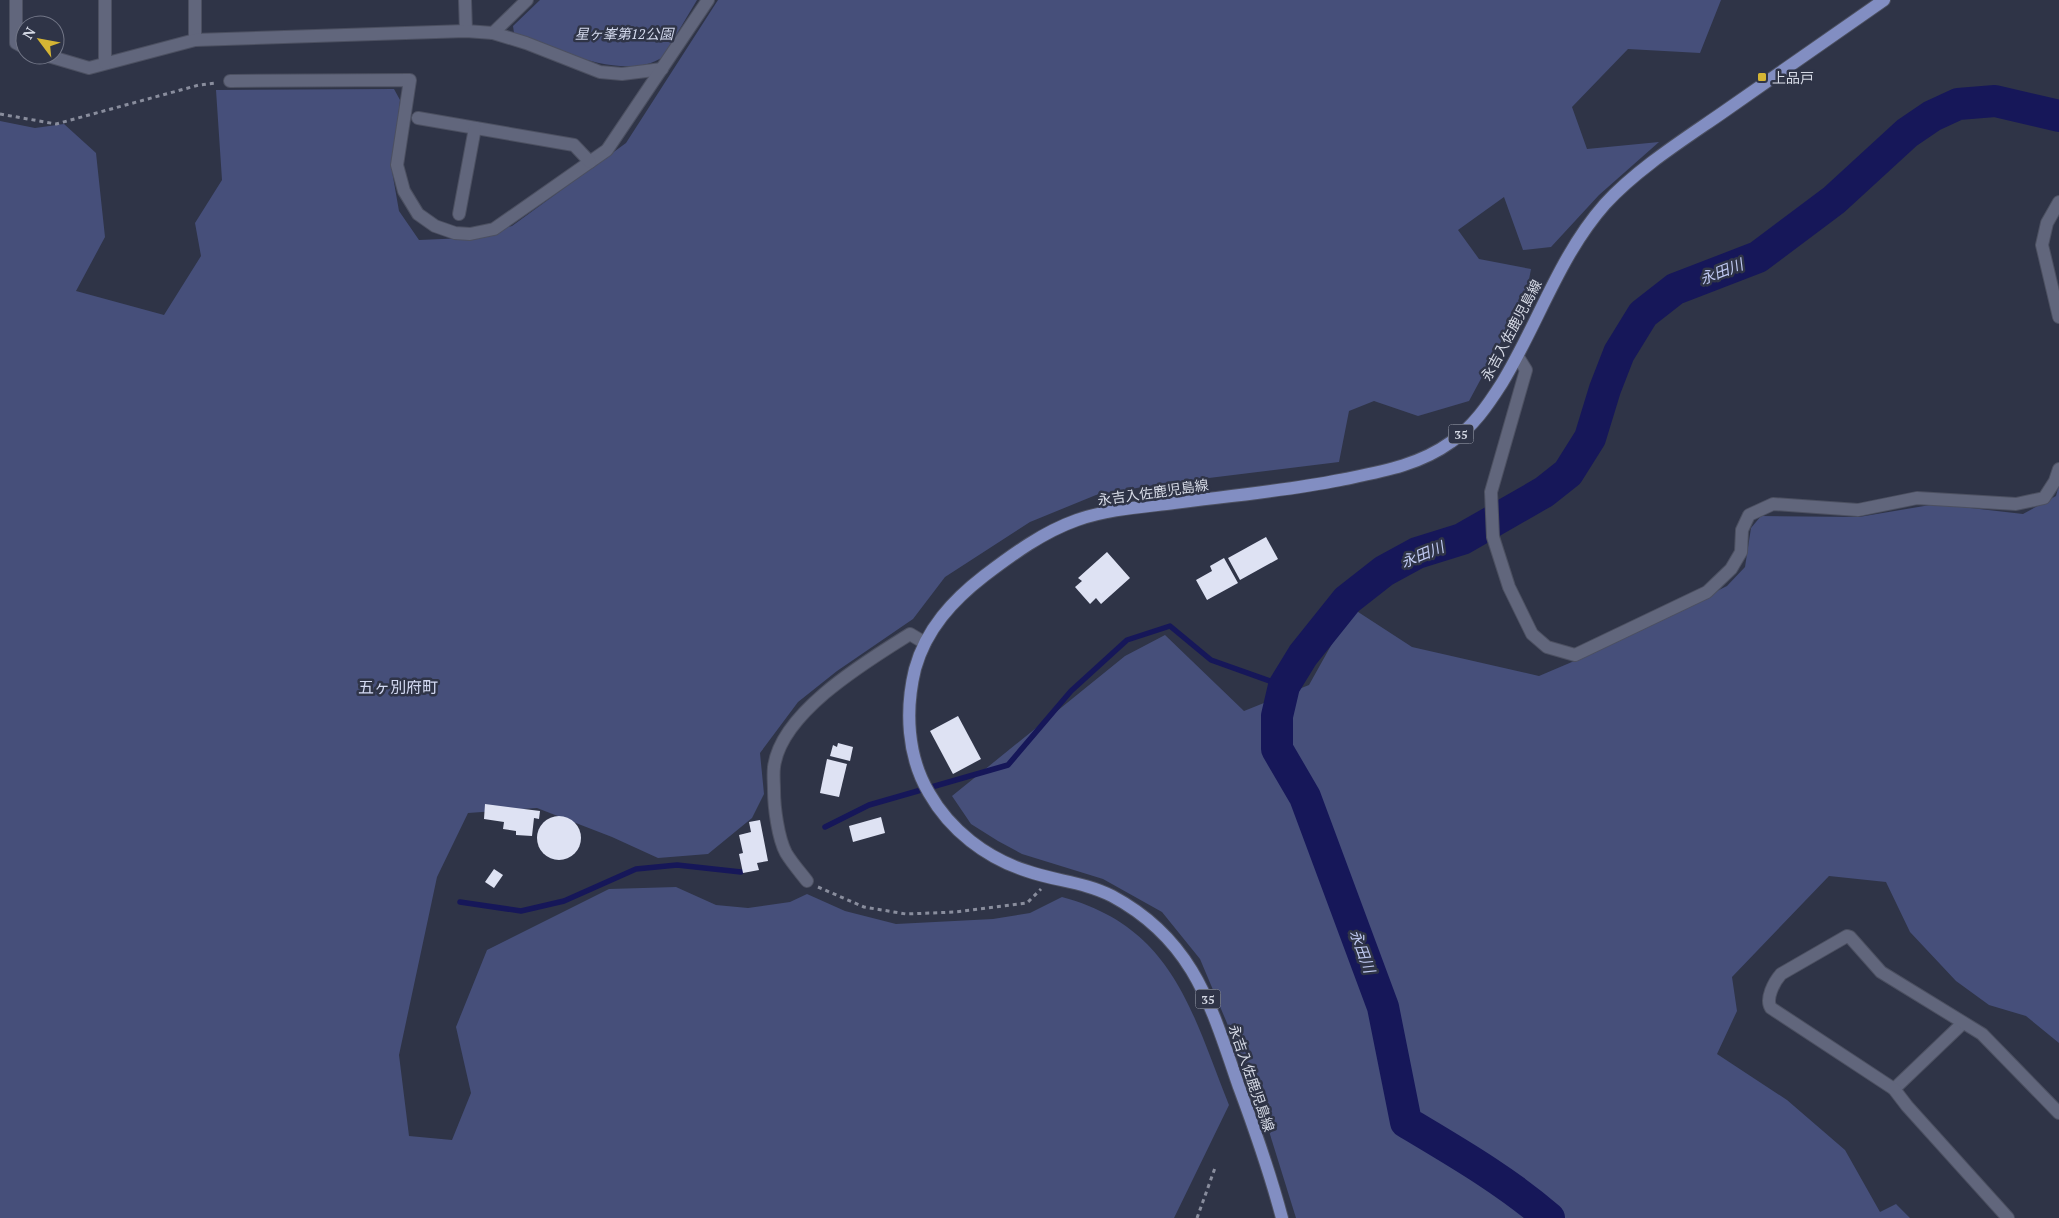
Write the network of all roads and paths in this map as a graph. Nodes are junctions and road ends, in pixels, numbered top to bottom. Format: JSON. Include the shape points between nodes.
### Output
{"nodes":[{"id":1,"x":16,"y":0,"type":"edge"},
{"id":2,"x":105,"y":0,"type":"edge"},
{"id":3,"x":195,"y":0,"type":"edge"},
{"id":4,"x":465,"y":0,"type":"edge"},
{"id":5,"x":527,"y":0,"type":"edge"},
{"id":6,"x":708,"y":0,"type":"edge"},
{"id":7,"x":1884,"y":0,"type":"edge"},
{"id":8,"x":16,"y":15,"type":"edge"},
{"id":9,"x":466,"y":31,"type":"junction"},
{"id":10,"x":493,"y":33,"type":"junction"},
{"id":11,"x":195,"y":40,"type":"junction"},
{"id":12,"x":65,"y":61,"type":"edge"},
{"id":13,"x":105,"y":63,"type":"junction"},
{"id":14,"x":662,"y":69,"type":"junction"},
{"id":15,"x":230,"y":81,"type":"joint"},
{"id":16,"x":0,"y":114,"type":"edge"},
{"id":17,"x":418,"y":118,"type":"dead end"},
{"id":18,"x":475,"y":128,"type":"junction"},
{"id":19,"x":590,"y":162,"type":"junction"},
{"id":20,"x":2059,"y":202,"type":"edge"},
{"id":21,"x":459,"y":214,"type":"dead end"},
{"id":22,"x":2059,"y":317,"type":"edge"},
{"id":23,"x":1518,"y":357,"type":"junction"},
{"id":24,"x":2059,"y":469,"type":"edge"},
{"id":25,"x":925,"y":643,"type":"junction"},
{"id":26,"x":1052,"y":878,"type":"junction"},
{"id":27,"x":807,"y":881,"type":"joint"},
{"id":28,"x":1963,"y":1023,"type":"junction"},
{"id":29,"x":1894,"y":1088,"type":"junction"},
{"id":30,"x":2059,"y":1113,"type":"edge"},
{"id":31,"x":1215,"y":1168,"type":"dead end"},
{"id":32,"x":1197,"y":1218,"type":"edge"},
{"id":33,"x":1282,"y":1218,"type":"edge"},
{"id":34,"x":2008,"y":1218,"type":"edge"}],
"edges":[{"from":1,"to":8,"type":"street"},
{"from":2,"to":13,"type":"street"},
{"from":3,"to":11,"type":"street"},
{"from":4,"to":9,"type":"street"},
{"from":5,"to":10,"type":"street"},
{"from":6,"to":14,"type":"street"},
{"from":7,"to":23,"type":"main road","name":"永吉入佐鹿児島線","number":"35","via":[[1663,154],[1607,202],[1562,267]]},
{"from":9,"to":10,"type":"street"},
{"from":9,"to":11,"type":"street"},
{"from":10,"to":14,"type":"street","via":[[558,54],[581,67],[600,72],[622,74]]},
{"from":11,"to":13,"type":"street"},
{"from":12,"to":13,"type":"street","via":[[88,68]]},
{"from":14,"to":19,"type":"street","via":[[607,150]]},
{"from":15,"to":16,"type":"path","via":[[199,85],[56,124]]},
{"from":15,"to":19,"type":"street","via":[[410,80],[397,165],[404,191],[418,214],[435,226],[455,233],[470,234],[494,229]]},
{"from":17,"to":18,"type":"street"},
{"from":18,"to":19,"type":"street","via":[[574,145]]},
{"from":18,"to":21,"type":"street"},
{"from":20,"to":22,"type":"street","via":[[2047,223],[2042,245]]},
{"from":23,"to":24,"type":"street","via":[[1526,370],[1491,492],[1493,537],[1509,587],[1532,634],[1547,648],[1575,655],[1707,592],[1731,569],[1741,552],[1742,530],[1749,515],[1756,510],[1774,504],[1858,510],[1917,498],[2016,504],[2044,498]]},
{"from":23,"to":25,"type":"main road","name":"永吉入佐鹿児島線","number":"35","via":[[1486,408],[1466,430],[1450,444],[1413,463],[1312,486],[1119,510],[1079,520],[1019,550],[980,579],[939,618]]},
{"from":25,"to":26,"type":"main road","name":"永吉入佐鹿児島線","number":"35","via":[[910,692],[909,728],[912,749],[927,790],[959,832],[979,848],[1027,872]]},
{"from":25,"to":27,"type":"street","via":[[910,634],[886,649],[840,680],[786,736],[774,766],[774,806],[785,852]]},
{"from":26,"to":27,"type":"path","via":[[1027,903],[906,914],[864,907]]},
{"from":26,"to":33,"type":"main road","name":"永吉入佐鹿児島線","number":"35","via":[[1088,886],[1139,913],[1174,945],[1194,972],[1209,1000],[1269,1170]]},
{"from":28,"to":29,"type":"street"},
{"from":28,"to":29,"type":"street","via":[[1881,972],[1847,936],[1778,977],[1769,1001],[1771,1008]]},
{"from":28,"to":30,"type":"street","via":[[1988,1040]]},
{"from":29,"to":34,"type":"street"},
{"from":31,"to":32,"type":"path"}]}
